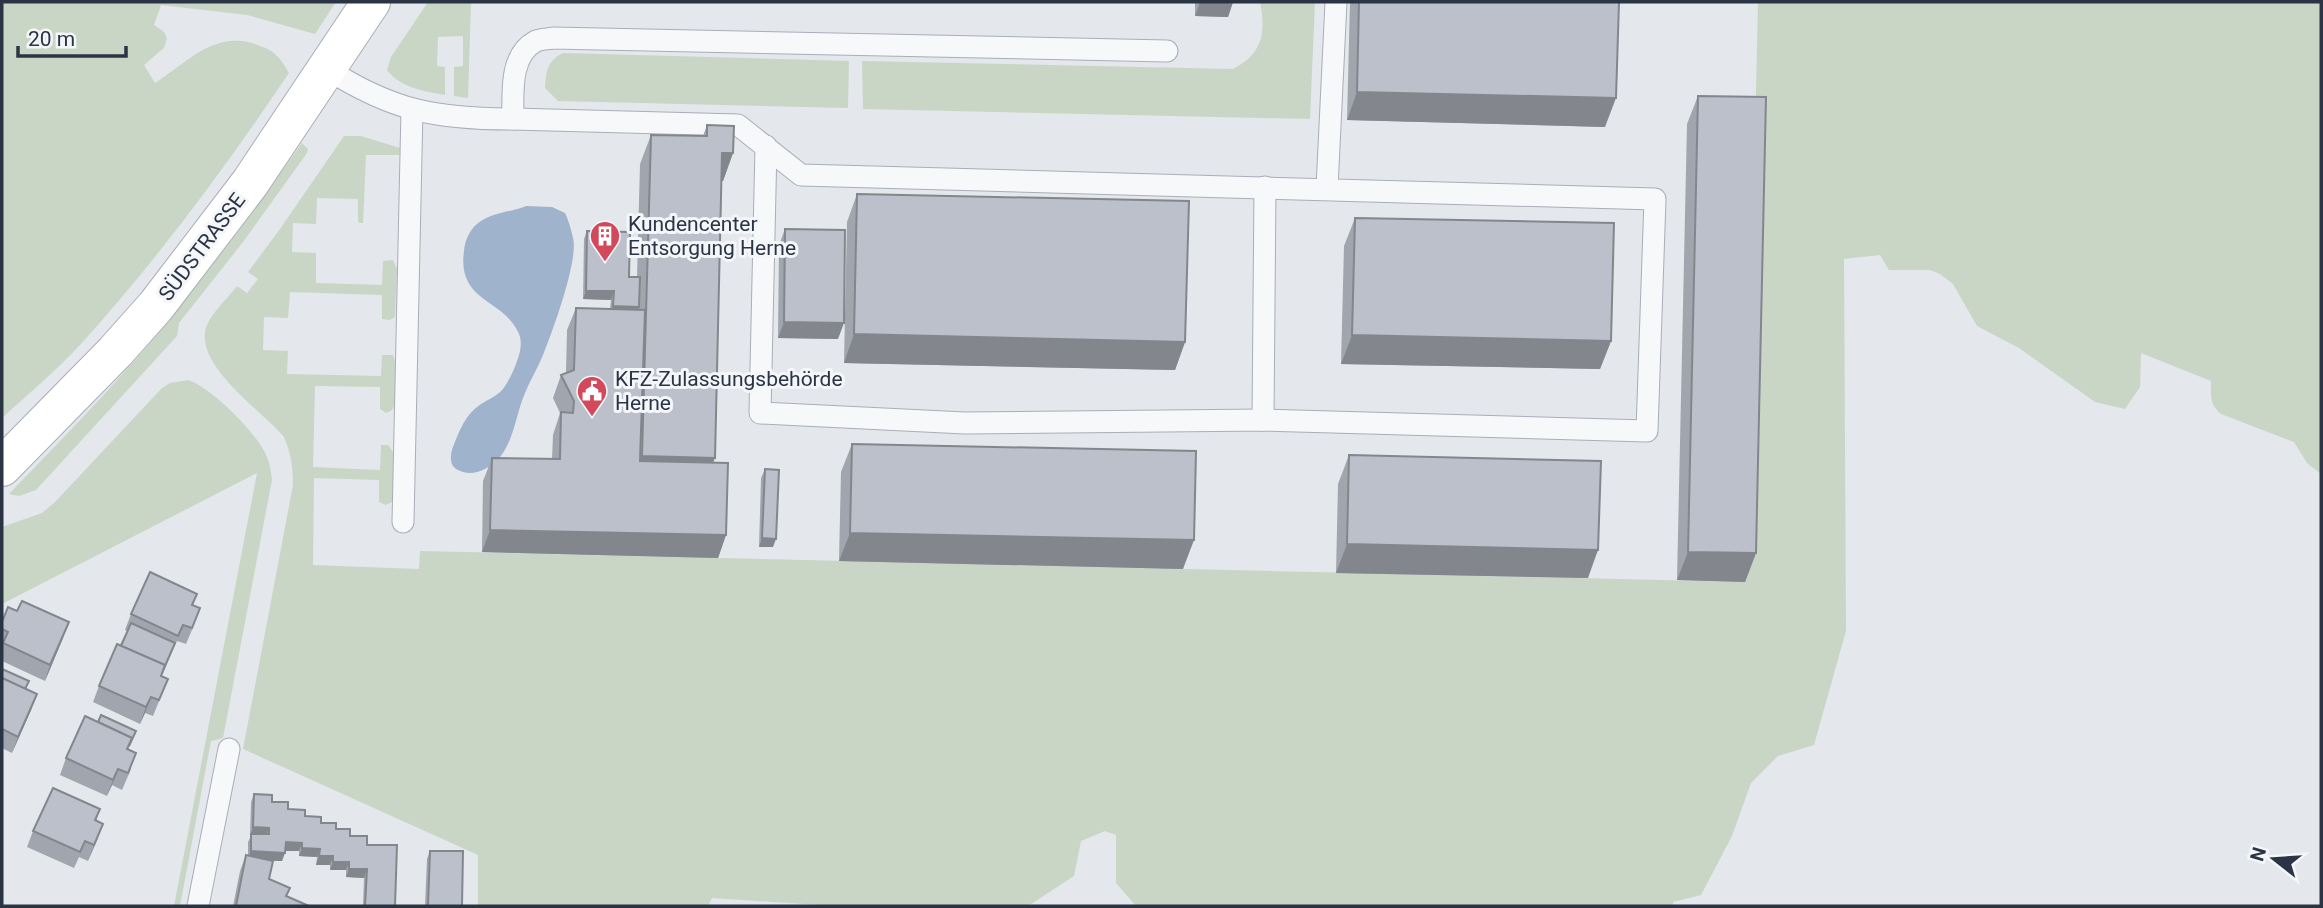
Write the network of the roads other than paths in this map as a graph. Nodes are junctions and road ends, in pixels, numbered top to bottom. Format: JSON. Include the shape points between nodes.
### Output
{"nodes":[{"id":1,"x":371,"y":2,"type":"edge"},
{"id":2,"x":1336,"y":2,"type":"edge"},
{"id":3,"x":1167,"y":51,"type":"dead end"},
{"id":4,"x":327,"y":69,"type":"junction"},
{"id":5,"x":412,"y":109,"type":"junction"},
{"id":6,"x":513,"y":119,"type":"junction"},
{"id":7,"x":766,"y":146,"type":"junction"},
{"id":8,"x":1265,"y":187,"type":"junction"},
{"id":9,"x":1327,"y":188,"type":"junction"},
{"id":10,"x":1263,"y":421,"type":"junction"},
{"id":11,"x":2,"y":467,"type":"edge"},
{"id":12,"x":403,"y":522,"type":"dead end"},
{"id":13,"x":229,"y":749,"type":"dead end"},
{"id":14,"x":198,"y":906,"type":"edge"}],
"edges":[{"from":1,"to":4,"type":"street","name":"SÜDSTRASSE"},
{"from":2,"to":9,"type":"lane"},
{"from":3,"to":6,"type":"lane","via":[[553,38],[536,41],[519,62],[514,75]]},
{"from":4,"to":5,"type":"lane","via":[[361,90]]},
{"from":4,"to":11,"type":"street","name":"SÜDSTRASSE","via":[[250,183],[156,306]]},
{"from":5,"to":6,"type":"lane","via":[[458,118]]},
{"from":5,"to":12,"type":"lane"},
{"from":6,"to":7,"type":"lane","via":[[738,125]]},
{"from":7,"to":8,"type":"lane","via":[[801,175]]},
{"from":7,"to":10,"type":"lane","via":[[760,413],[965,424]]},
{"from":8,"to":9,"type":"lane"},
{"from":8,"to":10,"type":"lane"},
{"from":9,"to":10,"type":"lane","via":[[1655,199],[1647,431]]},
{"from":13,"to":14,"type":"lane"}]}
